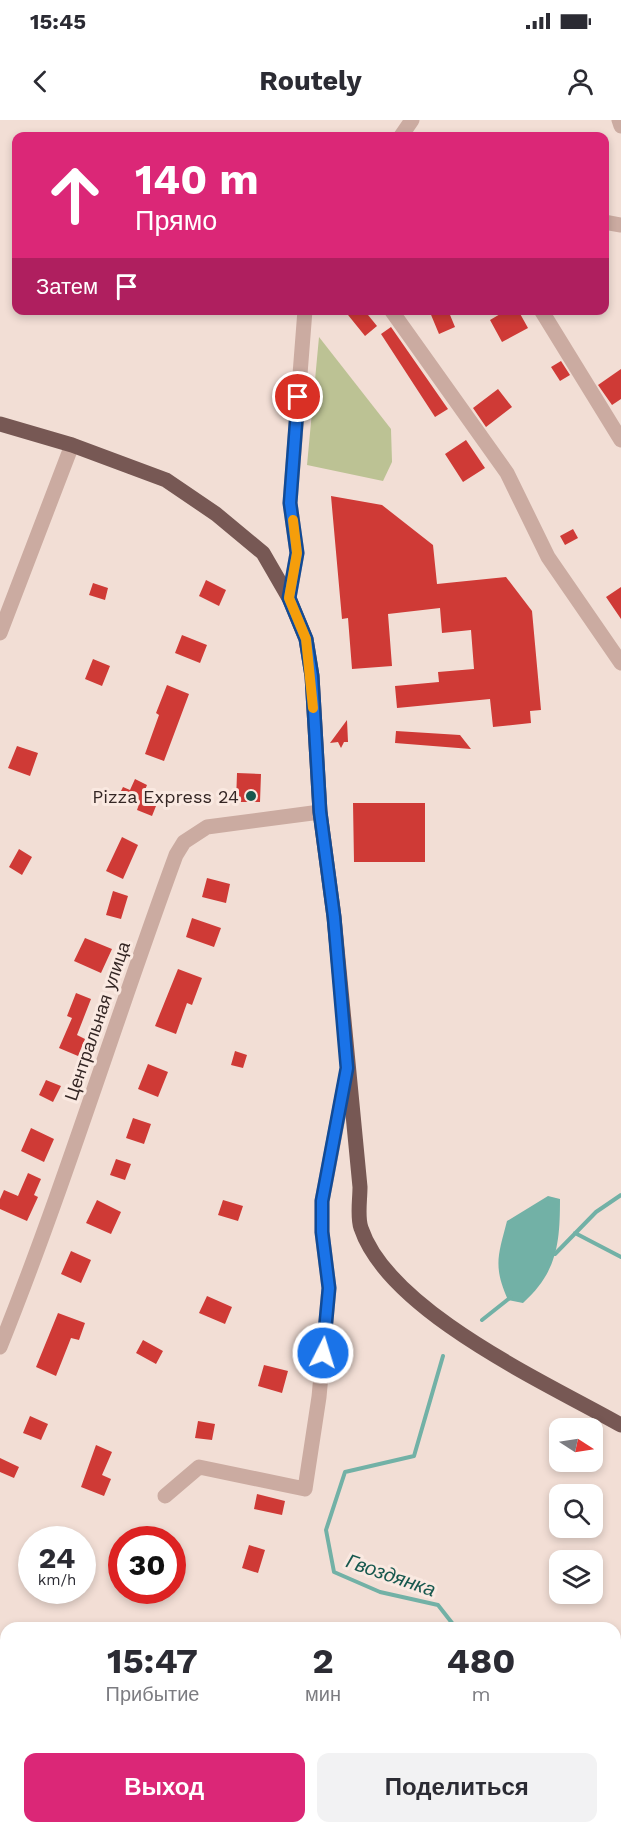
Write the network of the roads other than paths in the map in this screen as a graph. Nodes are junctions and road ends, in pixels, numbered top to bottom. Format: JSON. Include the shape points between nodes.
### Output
{"nodes":[{"id":1,"x":620,"y":120,"type":"edge"},
{"id":2,"x":621,"y":126,"type":"edge"},
{"id":3,"x":305,"y":315,"type":"edge"},
{"id":4,"x":395,"y":315,"type":"edge"},
{"id":5,"x":544,"y":315,"type":"edge"},
{"id":6,"x":0,"y":424,"type":"edge"},
{"id":7,"x":621,"y":440,"type":"edge"},
{"id":8,"x":72,"y":445,"type":"junction"},
{"id":9,"x":289,"y":598,"type":"junction"},
{"id":10,"x":0,"y":633,"type":"edge"},
{"id":11,"x":621,"y":663,"type":"edge"},
{"id":12,"x":320,"y":812,"type":"junction"},
{"id":13,"x":347,"y":1068,"type":"junction"},
{"id":14,"x":0,"y":1347,"type":"edge"},
{"id":15,"x":621,"y":1425,"type":"edge"},
{"id":16,"x":165,"y":1496,"type":"dead end"}],
"edges":[{"from":1,"to":2,"type":"street"},
{"from":3,"to":9,"type":"street","via":[[290,503],[297,553]]},
{"from":4,"to":11,"type":"street","via":[[507,473],[548,557]]},
{"from":5,"to":7,"type":"street"},
{"from":6,"to":8,"type":"main road"},
{"from":8,"to":9,"type":"main road","via":[[166,480],[216,514],[263,553]]},
{"from":8,"to":10,"type":"street"},
{"from":9,"to":12,"type":"main road","via":[[306,639],[312,676]]},
{"from":12,"to":13,"type":"main road"},
{"from":12,"to":14,"type":"street","name":"Центральная улица","via":[[207,827],[184,842],[176,855],[50,1220]]},
{"from":13,"to":15,"type":"main road","via":[[360,1187],[360,1227],[373,1253],[411,1297],[450,1327]]},
{"from":13,"to":16,"type":"street","via":[[322,1201],[329,1288],[305,1490],[199,1467]]}]}
